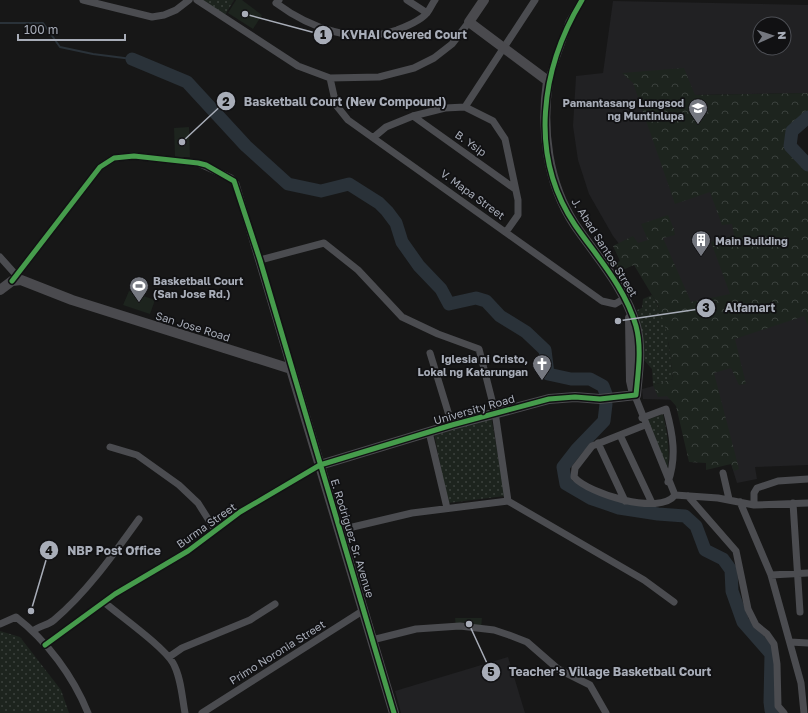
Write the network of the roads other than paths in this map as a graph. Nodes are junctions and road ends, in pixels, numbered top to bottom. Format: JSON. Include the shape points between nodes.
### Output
{"nodes":[{"id":1,"x":83,"y":0,"type":"edge"},
{"id":2,"x":189,"y":0,"type":"edge"},
{"id":3,"x":197,"y":0,"type":"edge"},
{"id":4,"x":279,"y":0,"type":"edge"},
{"id":5,"x":407,"y":0,"type":"edge"},
{"id":6,"x":435,"y":0,"type":"edge"},
{"id":7,"x":484,"y":0,"type":"edge"},
{"id":8,"x":535,"y":0,"type":"edge"},
{"id":9,"x":582,"y":0,"type":"edge"},
{"id":10,"x":427,"y":13,"type":"junction"},
{"id":11,"x":469,"y":22,"type":"junction"},
{"id":12,"x":504,"y":48,"type":"junction"},
{"id":13,"x":330,"y":78,"type":"junction"},
{"id":14,"x":548,"y":81,"type":"junction"},
{"id":15,"x":465,"y":107,"type":"junction"},
{"id":16,"x":413,"y":116,"type":"junction"},
{"id":17,"x":374,"y":137,"type":"junction"},
{"id":18,"x":516,"y":188,"type":"junction"},
{"id":19,"x":506,"y":232,"type":"junction"},
{"id":20,"x":0,"y":257,"type":"edge"},
{"id":21,"x":260,"y":260,"type":"junction"},
{"id":22,"x":14,"y":278,"type":"junction"},
{"id":23,"x":0,"y":290,"type":"edge"},
{"id":24,"x":625,"y":298,"type":"junction"},
{"id":25,"x":430,"y":353,"type":"dead end"},
{"id":26,"x":291,"y":368,"type":"junction"},
{"id":27,"x":635,"y":395,"type":"junction"},
{"id":28,"x":495,"y":412,"type":"junction"},
{"id":29,"x":643,"y":421,"type":"junction"},
{"id":30,"x":452,"y":424,"type":"junction"},
{"id":31,"x":429,"y":432,"type":"junction"},
{"id":32,"x":620,"y":434,"type":"junction"},
{"id":33,"x":598,"y":443,"type":"junction"},
{"id":34,"x":110,"y":447,"type":"dead end"},
{"id":35,"x":320,"y":465,"type":"junction"},
{"id":36,"x":723,"y":473,"type":"dead end"},
{"id":37,"x":808,"y":479,"type":"edge"},
{"id":38,"x":668,"y":482,"type":"junction"},
{"id":39,"x":675,"y":495,"type":"junction"},
{"id":40,"x":688,"y":496,"type":"junction"},
{"id":41,"x":729,"y":499,"type":"junction"},
{"id":42,"x":508,"y":501,"type":"junction"},
{"id":43,"x":625,"y":501,"type":"junction"},
{"id":44,"x":740,"y":502,"type":"junction"},
{"id":45,"x":652,"y":503,"type":"junction"},
{"id":46,"x":793,"y":503,"type":"junction"},
{"id":47,"x":808,"y":503,"type":"edge"},
{"id":48,"x":754,"y":505,"type":"junction"},
{"id":49,"x":447,"y":508,"type":"junction"},
{"id":50,"x":139,"y":520,"type":"dead end"},
{"id":51,"x":215,"y":530,"type":"junction"},
{"id":52,"x":340,"y":530,"type":"junction"},
{"id":53,"x":798,"y":573,"type":"junction"},
{"id":54,"x":808,"y":573,"type":"edge"},
{"id":55,"x":771,"y":575,"type":"junction"},
{"id":56,"x":104,"y":602,"type":"junction"},
{"id":57,"x":674,"y":602,"type":"dead end"},
{"id":58,"x":275,"y":604,"type":"dead end"},
{"id":59,"x":364,"y":610,"type":"junction"},
{"id":60,"x":800,"y":612,"type":"dead end"},
{"id":61,"x":0,"y":624,"type":"edge"},
{"id":62,"x":33,"y":631,"type":"junction"},
{"id":63,"x":372,"y":640,"type":"junction"},
{"id":64,"x":790,"y":642,"type":"junction"},
{"id":65,"x":808,"y":643,"type":"edge"},
{"id":66,"x":45,"y":644,"type":"junction"},
{"id":67,"x":169,"y":657,"type":"junction"},
{"id":68,"x":88,"y":713,"type":"edge"},
{"id":69,"x":185,"y":713,"type":"edge"},
{"id":70,"x":202,"y":713,"type":"edge"},
{"id":71,"x":394,"y":713,"type":"edge"},
{"id":72,"x":606,"y":713,"type":"edge"},
{"id":73,"x":784,"y":713,"type":"edge"},
{"id":74,"x":804,"y":713,"type":"edge"}],
"edges":[{"from":1,"to":2,"type":"street","via":[[152,17],[176,10]]},
{"from":3,"to":13,"type":"street","via":[[298,66]]},
{"from":4,"to":10,"type":"street","via":[[276,3],[288,12],[326,30],[368,37],[406,27]]},
{"from":5,"to":10,"type":"street"},
{"from":6,"to":10,"type":"street"},
{"from":7,"to":11,"type":"street"},
{"from":8,"to":12,"type":"street"},
{"from":9,"to":14,"type":"street","via":[[569,22]]},
{"from":11,"to":12,"type":"street"},
{"from":11,"to":13,"type":"street","via":[[452,44],[434,58],[414,68],[379,78]]},
{"from":12,"to":14,"type":"street"},
{"from":12,"to":15,"type":"street"},
{"from":13,"to":17,"type":"street","name":"V. Mapa Street","via":[[332,94],[341,113]]},
{"from":14,"to":24,"type":"street","name":"J. Abad Santos Street","via":[[545,121],[554,178],[574,224]]},
{"from":15,"to":16,"type":"street","via":[[445,108]]},
{"from":15,"to":18,"type":"street","via":[[493,121],[505,139]]},
{"from":16,"to":17,"type":"street","via":[[386,127]]},
{"from":16,"to":18,"type":"street","name":"B. Ysip"},
{"from":17,"to":19,"type":"street","name":"V. Mapa Street"},
{"from":18,"to":19,"type":"street","via":[[518,215]]},
{"from":19,"to":24,"type":"street","name":"V. Mapa Street","via":[[602,301],[615,304]]},
{"from":20,"to":22,"type":"street"},
{"from":21,"to":22,"type":"street","via":[[236,184],[231,178],[198,163],[134,156],[114,158],[100,167]]},
{"from":21,"to":26,"type":"street"},
{"from":21,"to":28,"type":"street","via":[[310,245],[327,244],[358,270],[397,314],[438,334],[479,349]]},
{"from":22,"to":23,"type":"street"},
{"from":22,"to":26,"type":"street","name":"San Jose Road","via":[[72,300]]},
{"from":24,"to":27,"type":"street","name":"J. Abad Santos Street","via":[[638,335],[639,381]]},
{"from":25,"to":30,"type":"street"},
{"from":26,"to":35,"type":"street","name":"E. Rodriguez Sr. Avenue"},
{"from":27,"to":28,"type":"street","name":"University Road","via":[[600,399],[549,398]]},
{"from":27,"to":29,"type":"street"},
{"from":28,"to":30,"type":"street","name":"University Road"},
{"from":28,"to":42,"type":"street"},
{"from":29,"to":32,"type":"street"},
{"from":29,"to":38,"type":"street"},
{"from":29,"to":38,"type":"street","via":[[666,409],[674,451],[672,472]]},
{"from":30,"to":31,"type":"street","name":"University Road"},
{"from":31,"to":35,"type":"street","name":"University Road"},
{"from":31,"to":49,"type":"street"},
{"from":32,"to":33,"type":"street"},
{"from":32,"to":45,"type":"street"},
{"from":33,"to":43,"type":"street"},
{"from":33,"to":43,"type":"street","via":[[587,450],[575,468],[574,477],[592,489]]},
{"from":34,"to":51,"type":"street","via":[[137,454],[179,485],[198,503]]},
{"from":35,"to":51,"type":"street","name":"Burma Street","via":[[240,512]]},
{"from":35,"to":52,"type":"street","name":"E. Rodriguez Sr. Avenue"},
{"from":36,"to":41,"type":"street"},
{"from":37,"to":48,"type":"street","via":[[778,481],[757,488],[754,493]]},
{"from":38,"to":39,"type":"street"},
{"from":39,"to":40,"type":"street"},
{"from":39,"to":45,"type":"street","via":[[668,502]]},
{"from":40,"to":41,"type":"street"},
{"from":40,"to":73,"type":"street","via":[[736,551],[748,609],[756,625],[774,644],[778,706]]},
{"from":41,"to":44,"type":"street"},
{"from":42,"to":49,"type":"street"},
{"from":42,"to":57,"type":"street","via":[[644,580]]},
{"from":43,"to":45,"type":"street"},
{"from":44,"to":48,"type":"street"},
{"from":44,"to":55,"type":"street"},
{"from":46,"to":47,"type":"street"},
{"from":46,"to":48,"type":"street"},
{"from":46,"to":53,"type":"street"},
{"from":49,"to":52,"type":"street","via":[[412,513]]},
{"from":50,"to":62,"type":"street","via":[[76,599],[49,624]]},
{"from":51,"to":56,"type":"street","name":"Burma Street","via":[[188,551]]},
{"from":52,"to":59,"type":"street","name":"E. Rodriguez Sr. Avenue"},
{"from":53,"to":54,"type":"street"},
{"from":53,"to":55,"type":"street"},
{"from":53,"to":60,"type":"street"},
{"from":55,"to":64,"type":"street"},
{"from":56,"to":66,"type":"street","name":"Burma Street"},
{"from":56,"to":67,"type":"street"},
{"from":58,"to":67,"type":"street","via":[[250,620],[182,648]]},
{"from":59,"to":63,"type":"street","name":"E. Rodriguez Sr. Avenue"},
{"from":59,"to":70,"type":"street","name":"Primo Noronia Street"},
{"from":61,"to":62,"type":"street","via":[[16,617]]},
{"from":62,"to":66,"type":"street"},
{"from":63,"to":71,"type":"street","name":"E. Rodriguez Sr. Avenue"},
{"from":63,"to":72,"type":"street","via":[[416,629],[460,626],[509,634],[527,642],[558,669],[590,685]]},
{"from":64,"to":65,"type":"street"},
{"from":64,"to":74,"type":"street","via":[[801,683]]},
{"from":66,"to":68,"type":"street","via":[[76,687]]},
{"from":67,"to":69,"type":"street","via":[[176,671]]}]}
